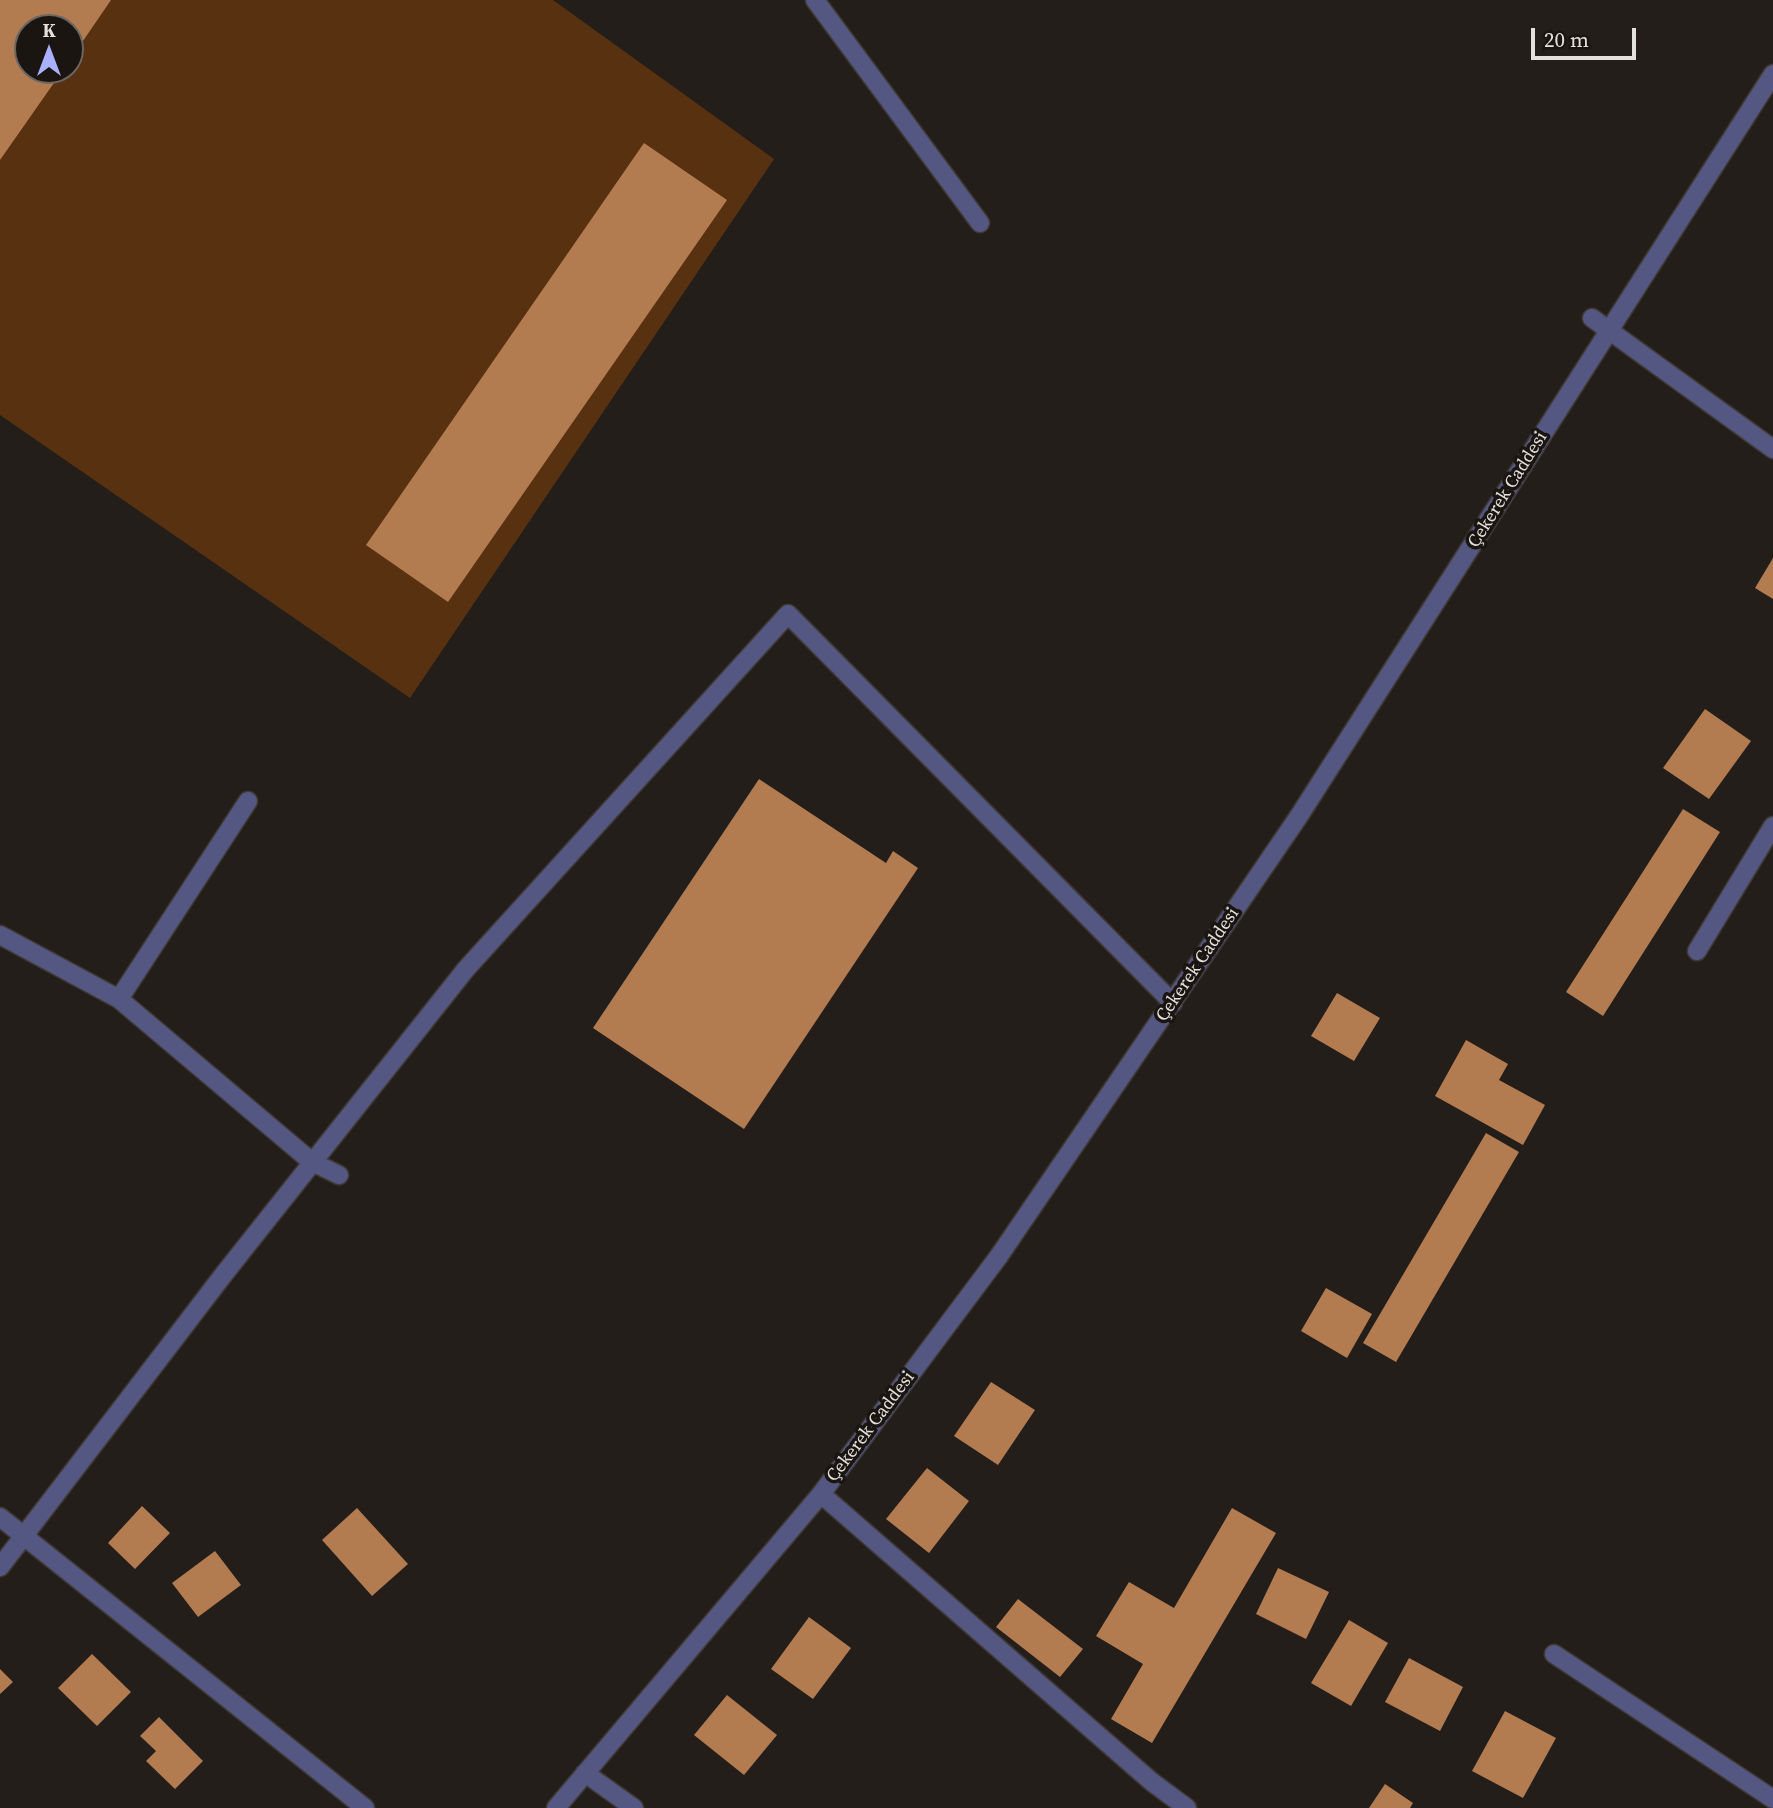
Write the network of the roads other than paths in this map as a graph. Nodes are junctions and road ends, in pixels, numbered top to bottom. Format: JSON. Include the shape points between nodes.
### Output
{"nodes":[{"id":1,"x":815,"y":0,"type":"edge"},
{"id":2,"x":1768,"y":77,"type":"edge"},
{"id":3,"x":980,"y":223,"type":"dead end"},
{"id":4,"x":1592,"y":318,"type":"dead end"},
{"id":5,"x":1610,"y":329,"type":"junction"},
{"id":6,"x":1773,"y":449,"type":"edge"},
{"id":7,"x":248,"y":801,"type":"dead end"},
{"id":8,"x":1773,"y":826,"type":"edge"},
{"id":9,"x":0,"y":935,"type":"edge"},
{"id":10,"x":1697,"y":951,"type":"dead end"},
{"id":11,"x":119,"y":999,"type":"junction"},
{"id":12,"x":1173,"y":1003,"type":"junction"},
{"id":13,"x":312,"y":1162,"type":"junction"},
{"id":14,"x":339,"y":1175,"type":"dead end"},
{"id":15,"x":821,"y":1494,"type":"junction"},
{"id":16,"x":0,"y":1517,"type":"edge"},
{"id":17,"x":24,"y":1535,"type":"junction"},
{"id":18,"x":0,"y":1567,"type":"edge"},
{"id":19,"x":1554,"y":1654,"type":"dead end"},
{"id":20,"x":585,"y":1773,"type":"junction"},
{"id":21,"x":1773,"y":1799,"type":"edge"},
{"id":22,"x":365,"y":1808,"type":"edge"},
{"id":23,"x":556,"y":1808,"type":"edge"},
{"id":24,"x":634,"y":1808,"type":"edge"},
{"id":25,"x":1187,"y":1808,"type":"edge"}],
"edges":[{"from":1,"to":3,"type":"street"},
{"from":2,"to":5,"type":"street","name":"Çekerek Caddesi"},
{"from":4,"to":5,"type":"street"},
{"from":5,"to":6,"type":"street"},
{"from":5,"to":12,"type":"street","name":"Çekerek Caddesi"},
{"from":7,"to":11,"type":"street"},
{"from":8,"to":10,"type":"street"},
{"from":9,"to":11,"type":"street"},
{"from":11,"to":13,"type":"street"},
{"from":12,"to":13,"type":"street","via":[[788,614],[466,969]]},
{"from":12,"to":15,"type":"street","name":"Çekerek Caddesi","via":[[999,1256]]},
{"from":13,"to":14,"type":"street"},
{"from":13,"to":17,"type":"street"},
{"from":15,"to":20,"type":"street","name":"Çekerek Caddesi"},
{"from":15,"to":25,"type":"street"},
{"from":16,"to":17,"type":"street"},
{"from":17,"to":18,"type":"street"},
{"from":17,"to":22,"type":"street"},
{"from":19,"to":21,"type":"street"},
{"from":20,"to":23,"type":"street","name":"Çekerek Caddesi"},
{"from":20,"to":24,"type":"street"}]}
